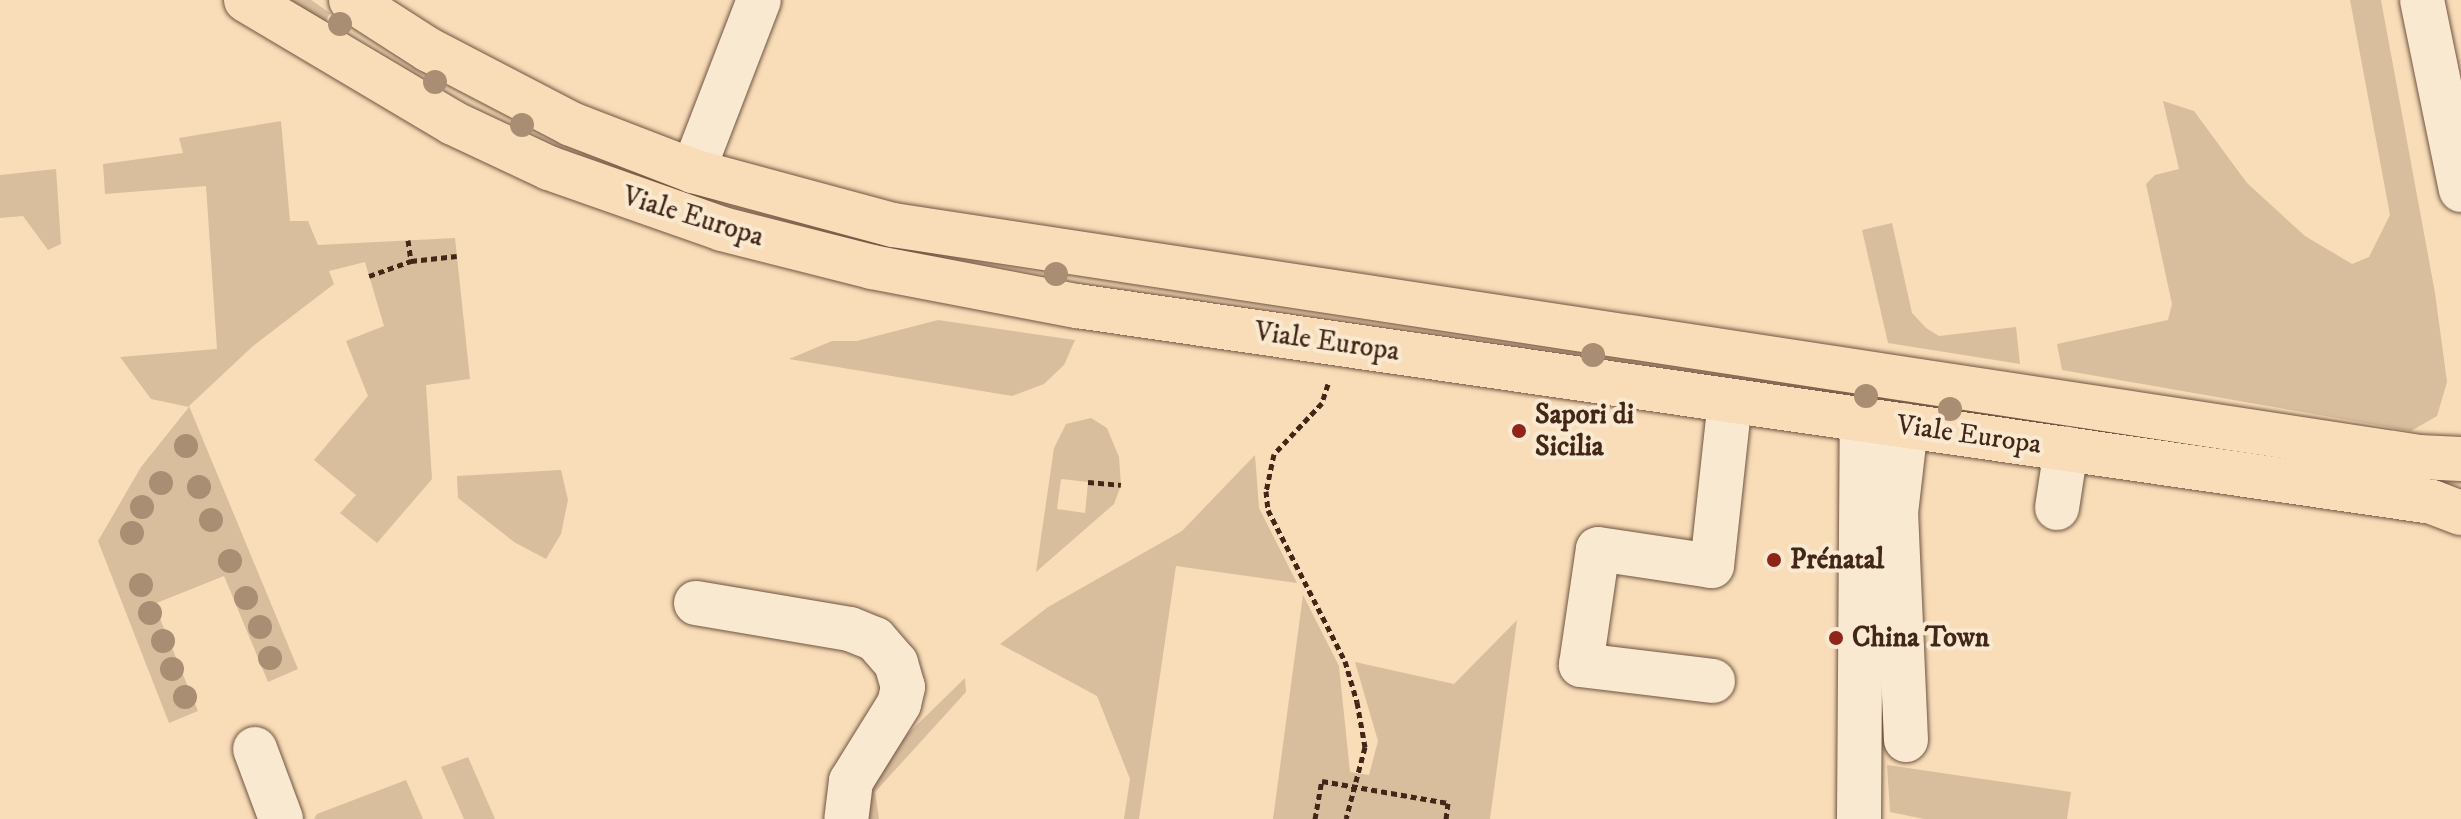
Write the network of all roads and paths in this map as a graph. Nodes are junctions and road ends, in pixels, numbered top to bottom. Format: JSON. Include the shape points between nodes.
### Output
{"nodes":[{"id":1,"x":246,"y":0,"type":"edge"},
{"id":2,"x":351,"y":0,"type":"edge"},
{"id":3,"x":759,"y":0,"type":"edge"},
{"id":4,"x":2422,"y":0,"type":"edge"},
{"id":5,"x":693,"y":171,"type":"junction"},
{"id":6,"x":2461,"y":189,"type":"edge"},
{"id":7,"x":408,"y":240,"type":"dead end"},
{"id":8,"x":457,"y":256,"type":"dead end"},
{"id":9,"x":411,"y":261,"type":"junction"},
{"id":10,"x":369,"y":276,"type":"dead end"},
{"id":11,"x":1330,"y":378,"type":"dead end"},
{"id":12,"x":1730,"y":401,"type":"junction"},
{"id":13,"x":1862,"y":420,"type":"junction"},
{"id":14,"x":1906,"y":426,"type":"junction"},
{"id":15,"x":2066,"y":449,"type":"junction"},
{"id":16,"x":2461,"y":459,"type":"edge"},
{"id":17,"x":1088,"y":482,"type":"dead end"},
{"id":18,"x":1121,"y":485,"type":"dead end"},
{"id":19,"x":2057,"y":508,"type":"dead end"},
{"id":20,"x":2461,"y":513,"type":"edge"},
{"id":21,"x":696,"y":603,"type":"dead end"},
{"id":22,"x":1713,"y":681,"type":"dead end"},
{"id":23,"x":1906,"y":740,"type":"dead end"},
{"id":24,"x":255,"y":749,"type":"dead end"},
{"id":25,"x":1355,"y":787,"type":"junction"},
{"id":26,"x":281,"y":819,"type":"edge"},
{"id":27,"x":846,"y":819,"type":"edge"},
{"id":28,"x":1315,"y":819,"type":"edge"},
{"id":29,"x":1346,"y":819,"type":"edge"},
{"id":30,"x":1446,"y":819,"type":"edge"},
{"id":31,"x":1859,"y":819,"type":"edge"}],
"edges":[{"from":1,"to":12,"type":"main road","name":"Viale Europa","via":[[453,123],[549,168],[722,229],[990,292]]},
{"from":2,"to":5,"type":"main road","name":"Viale Europa","via":[[498,88],[571,124]]},
{"from":3,"to":5,"type":"street"},
{"from":4,"to":6,"type":"street"},
{"from":5,"to":16,"type":"main road","name":"Viale Europa","via":[[909,228],[2419,457]]},
{"from":7,"to":9,"type":"path"},
{"from":8,"to":9,"type":"path"},
{"from":9,"to":10,"type":"path"},
{"from":11,"to":25,"type":"path","via":[[1322,403],[1274,454],[1266,491],[1268,510],[1345,661],[1365,747]]},
{"from":12,"to":13,"type":"main road","name":"Viale Europa"},
{"from":12,"to":22,"type":"street","via":[[1712,566],[1598,549],[1581,665]]},
{"from":13,"to":14,"type":"main road","name":"Viale Europa"},
{"from":13,"to":31,"type":"street"},
{"from":14,"to":15,"type":"main road","name":"Viale Europa"},
{"from":14,"to":23,"type":"street","via":[[1896,513]]},
{"from":15,"to":19,"type":"street"},
{"from":15,"to":20,"type":"main road","name":"Viale Europa","via":[[2432,502]]},
{"from":17,"to":18,"type":"path"},
{"from":21,"to":27,"type":"street","via":[[850,629],[875,639],[896,663],[903,687],[899,704],[851,781]]},
{"from":24,"to":26,"type":"street"},
{"from":25,"to":28,"type":"path","via":[[1322,781]]},
{"from":25,"to":29,"type":"path"},
{"from":25,"to":30,"type":"path","via":[[1448,803]]}]}
